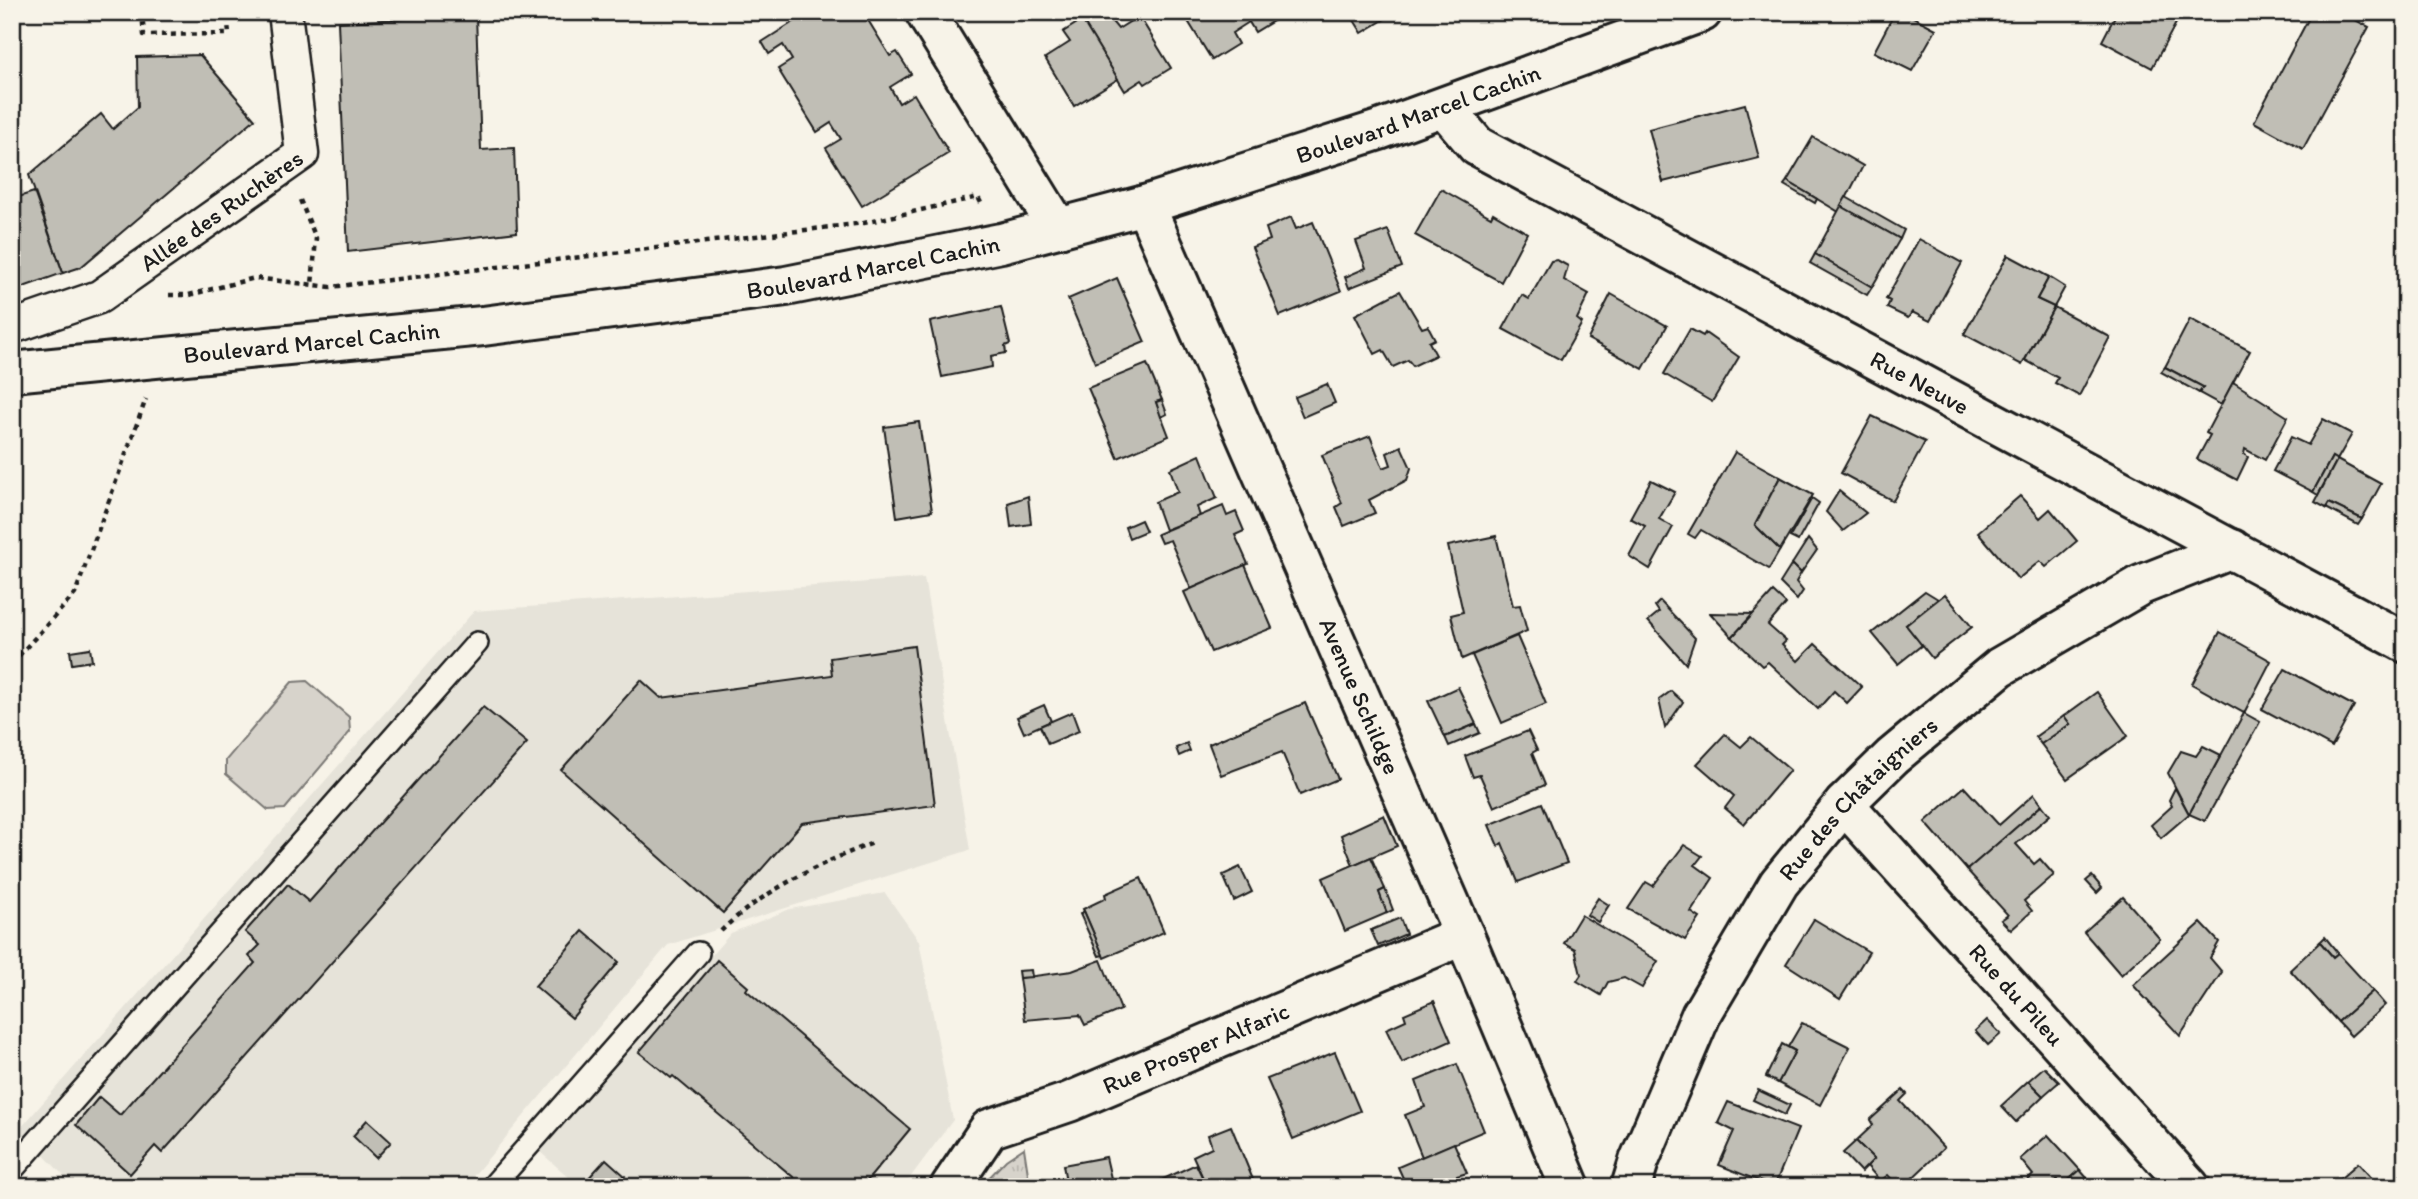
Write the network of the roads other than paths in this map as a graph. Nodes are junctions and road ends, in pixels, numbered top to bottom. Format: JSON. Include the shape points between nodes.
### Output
{"nodes":[{"id":1,"x":285,"y":12,"type":"edge"},
{"id":2,"x":1702,"y":12,"type":"edge"},
{"id":3,"x":934,"y":15,"type":"edge"},
{"id":4,"x":1444,"y":107,"type":"junction"},
{"id":5,"x":1145,"y":205,"type":"junction"},
{"id":6,"x":1058,"y":228,"type":"junction"},
{"id":7,"x":12,"y":327,"type":"edge"},
{"id":8,"x":12,"y":372,"type":"edge"},
{"id":9,"x":2232,"y":549,"type":"junction"},
{"id":10,"x":477,"y":643,"type":"dead end"},
{"id":11,"x":2406,"y":643,"type":"edge"},
{"id":12,"x":1844,"y":804,"type":"junction"},
{"id":13,"x":1464,"y":935,"type":"junction"},
{"id":14,"x":698,"y":953,"type":"road end"},
{"id":15,"x":12,"y":1170,"type":"edge"},
{"id":16,"x":492,"y":1187,"type":"edge"},
{"id":17,"x":950,"y":1187,"type":"edge"},
{"id":18,"x":1570,"y":1187,"type":"edge"},
{"id":19,"x":1631,"y":1187,"type":"edge"},
{"id":20,"x":2190,"y":1187,"type":"edge"}],
"edges":[{"from":1,"to":7,"type":"street","name":"Allée des Ruchères","via":[[302,154],[99,297]]},
{"from":2,"to":4,"type":"street","name":"Boulevard Marcel Cachin"},
{"from":3,"to":6,"type":"street"},
{"from":4,"to":5,"type":"street","name":"Boulevard Marcel Cachin"},
{"from":4,"to":9,"type":"street","name":"Rue Neuve","via":[[1477,146]]},
{"from":5,"to":6,"type":"street","name":"Boulevard Marcel Cachin"},
{"from":5,"to":13,"type":"street","name":"Avenue Schildge"},
{"from":6,"to":8,"type":"street","name":"Boulevard Marcel Cachin","via":[[786,286],[484,326]]},
{"from":9,"to":11,"type":"street","name":"Rue Neuve"},
{"from":9,"to":12,"type":"street","name":"Rue des Châtaigniers","via":[[2141,585],[2000,667]]},
{"from":10,"to":15,"type":"lane"},
{"from":12,"to":19,"type":"street","name":"Rue des Châtaigniers","via":[[1779,883],[1701,1015]]},
{"from":12,"to":20,"type":"street","name":"Rue du Pileu"},
{"from":13,"to":17,"type":"street","name":"Rue Prosper Alfaric","via":[[1069,1102],[989,1129]]},
{"from":13,"to":18,"type":"street","name":"Avenue Schildge"},
{"from":14,"to":16,"type":"lane"}]}
